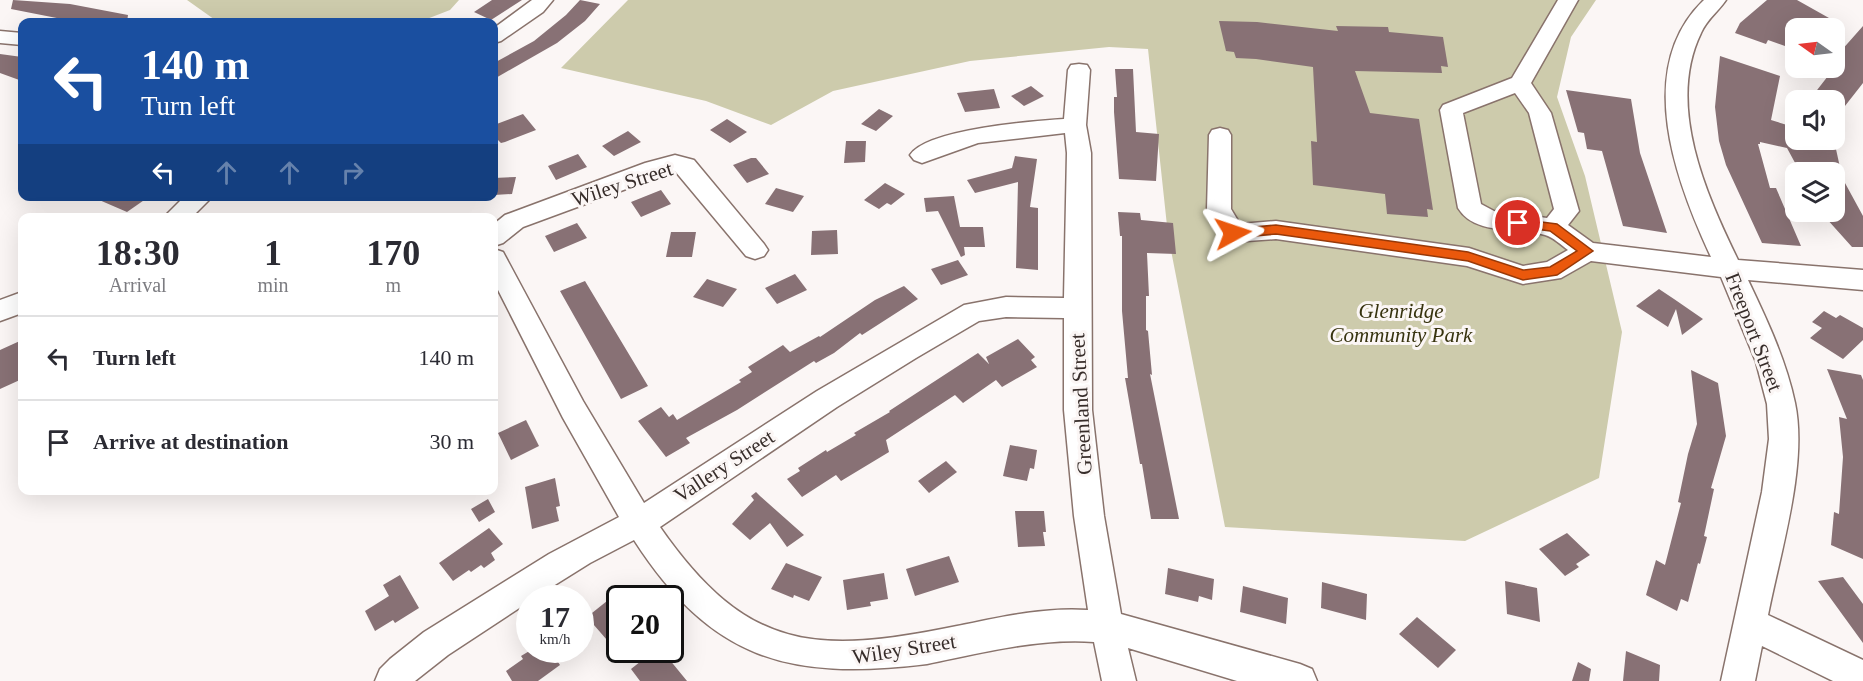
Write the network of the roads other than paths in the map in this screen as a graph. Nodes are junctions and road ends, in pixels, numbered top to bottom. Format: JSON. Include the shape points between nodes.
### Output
{"nodes":[{"id":1,"x":543,"y":0,"type":"edge"},
{"id":2,"x":1568,"y":0,"type":"edge"},
{"id":3,"x":1716,"y":0,"type":"edge"},
{"id":4,"x":498,"y":34,"type":"edge"},
{"id":5,"x":0,"y":37,"type":"edge"},
{"id":6,"x":18,"y":39,"type":"edge"},
{"id":7,"x":1079,"y":70,"type":"dead end"},
{"id":8,"x":1520,"y":83,"type":"junction"},
{"id":9,"x":1075,"y":125,"type":"junction"},
{"id":10,"x":1220,"y":135,"type":"dead end"},
{"id":11,"x":922,"y":155,"type":"dead end"},
{"id":12,"x":195,"y":201,"type":"edge"},
{"id":13,"x":181,"y":213,"type":"edge"},
{"id":14,"x":1553,"y":227,"type":"junction"},
{"id":15,"x":498,"y":234,"type":"edge"},
{"id":16,"x":755,"y":250,"type":"dead end"},
{"id":17,"x":1587,"y":251,"type":"junction"},
{"id":18,"x":498,"y":266,"type":"edge"},
{"id":19,"x":1729,"y":267,"type":"junction"},
{"id":20,"x":1863,"y":280,"type":"edge"},
{"id":21,"x":18,"y":304,"type":"edge"},
{"id":22,"x":1077,"y":308,"type":"junction"},
{"id":23,"x":0,"y":311,"type":"edge"},
{"id":24,"x":640,"y":523,"type":"junction"},
{"id":25,"x":1750,"y":623,"type":"junction"},
{"id":26,"x":1107,"y":627,"type":"junction"},
{"id":27,"x":1863,"y":678,"type":"edge"},
{"id":28,"x":392,"y":681,"type":"edge"},
{"id":29,"x":1119,"y":681,"type":"edge"},
{"id":30,"x":1300,"y":681,"type":"edge"},
{"id":31,"x":1738,"y":681,"type":"edge"}],
"edges":[{"from":1,"to":4,"type":"street"},
{"from":2,"to":8,"type":"street"},
{"from":3,"to":19,"type":"street","name":"Freeport Street","via":[[1692,28],[1683,51],[1676,114],[1688,168]]},
{"from":5,"to":6,"type":"street"},
{"from":7,"to":9,"type":"street","name":"Greenland Street"},
{"from":8,"to":14,"type":"street","via":[[1540,113],[1567,211]]},
{"from":8,"to":14,"type":"street","via":[[1451,110],[1470,208],[1489,219]]},
{"from":9,"to":11,"type":"street","via":[[973,136]]},
{"from":9,"to":22,"type":"street","name":"Greenland Street","via":[[1079,153]]},
{"from":10,"to":17,"type":"street","via":[[1219,209],[1233,233],[1276,230],[1468,257],[1523,275],[1552,271]]},
{"from":12,"to":13,"type":"street"},
{"from":14,"to":17,"type":"street"},
{"from":15,"to":16,"type":"street","name":"Wiley Street","via":[[514,221],[675,163],[686,166]]},
{"from":17,"to":19,"type":"street"},
{"from":18,"to":24,"type":"street","name":"Wiley Street","via":[[594,449]]},
{"from":19,"to":20,"type":"street"},
{"from":19,"to":25,"type":"street","name":"Freeport Street","via":[[1774,377],[1781,404],[1781,472]]},
{"from":21,"to":23,"type":"street"},
{"from":22,"to":24,"type":"street","name":"Vallery Street","via":[[1006,307],[973,312],[827,399]]},
{"from":22,"to":26,"type":"street","name":"Greenland Street","via":[[1078,410],[1089,516]]},
{"from":24,"to":26,"type":"street","name":"Wiley Street","via":[[693,595],[726,623],[766,645],[806,655],[833,659],[868,657],[1039,627]]},
{"from":24,"to":28,"type":"street","name":"Vallery Street","via":[[585,550],[447,636],[421,653]]},
{"from":25,"to":27,"type":"street"},
{"from":25,"to":31,"type":"street","name":"Freeport Street"},
{"from":26,"to":29,"type":"street","name":"Greenland Street"},
{"from":26,"to":30,"type":"street","name":"Wiley Street"}]}
